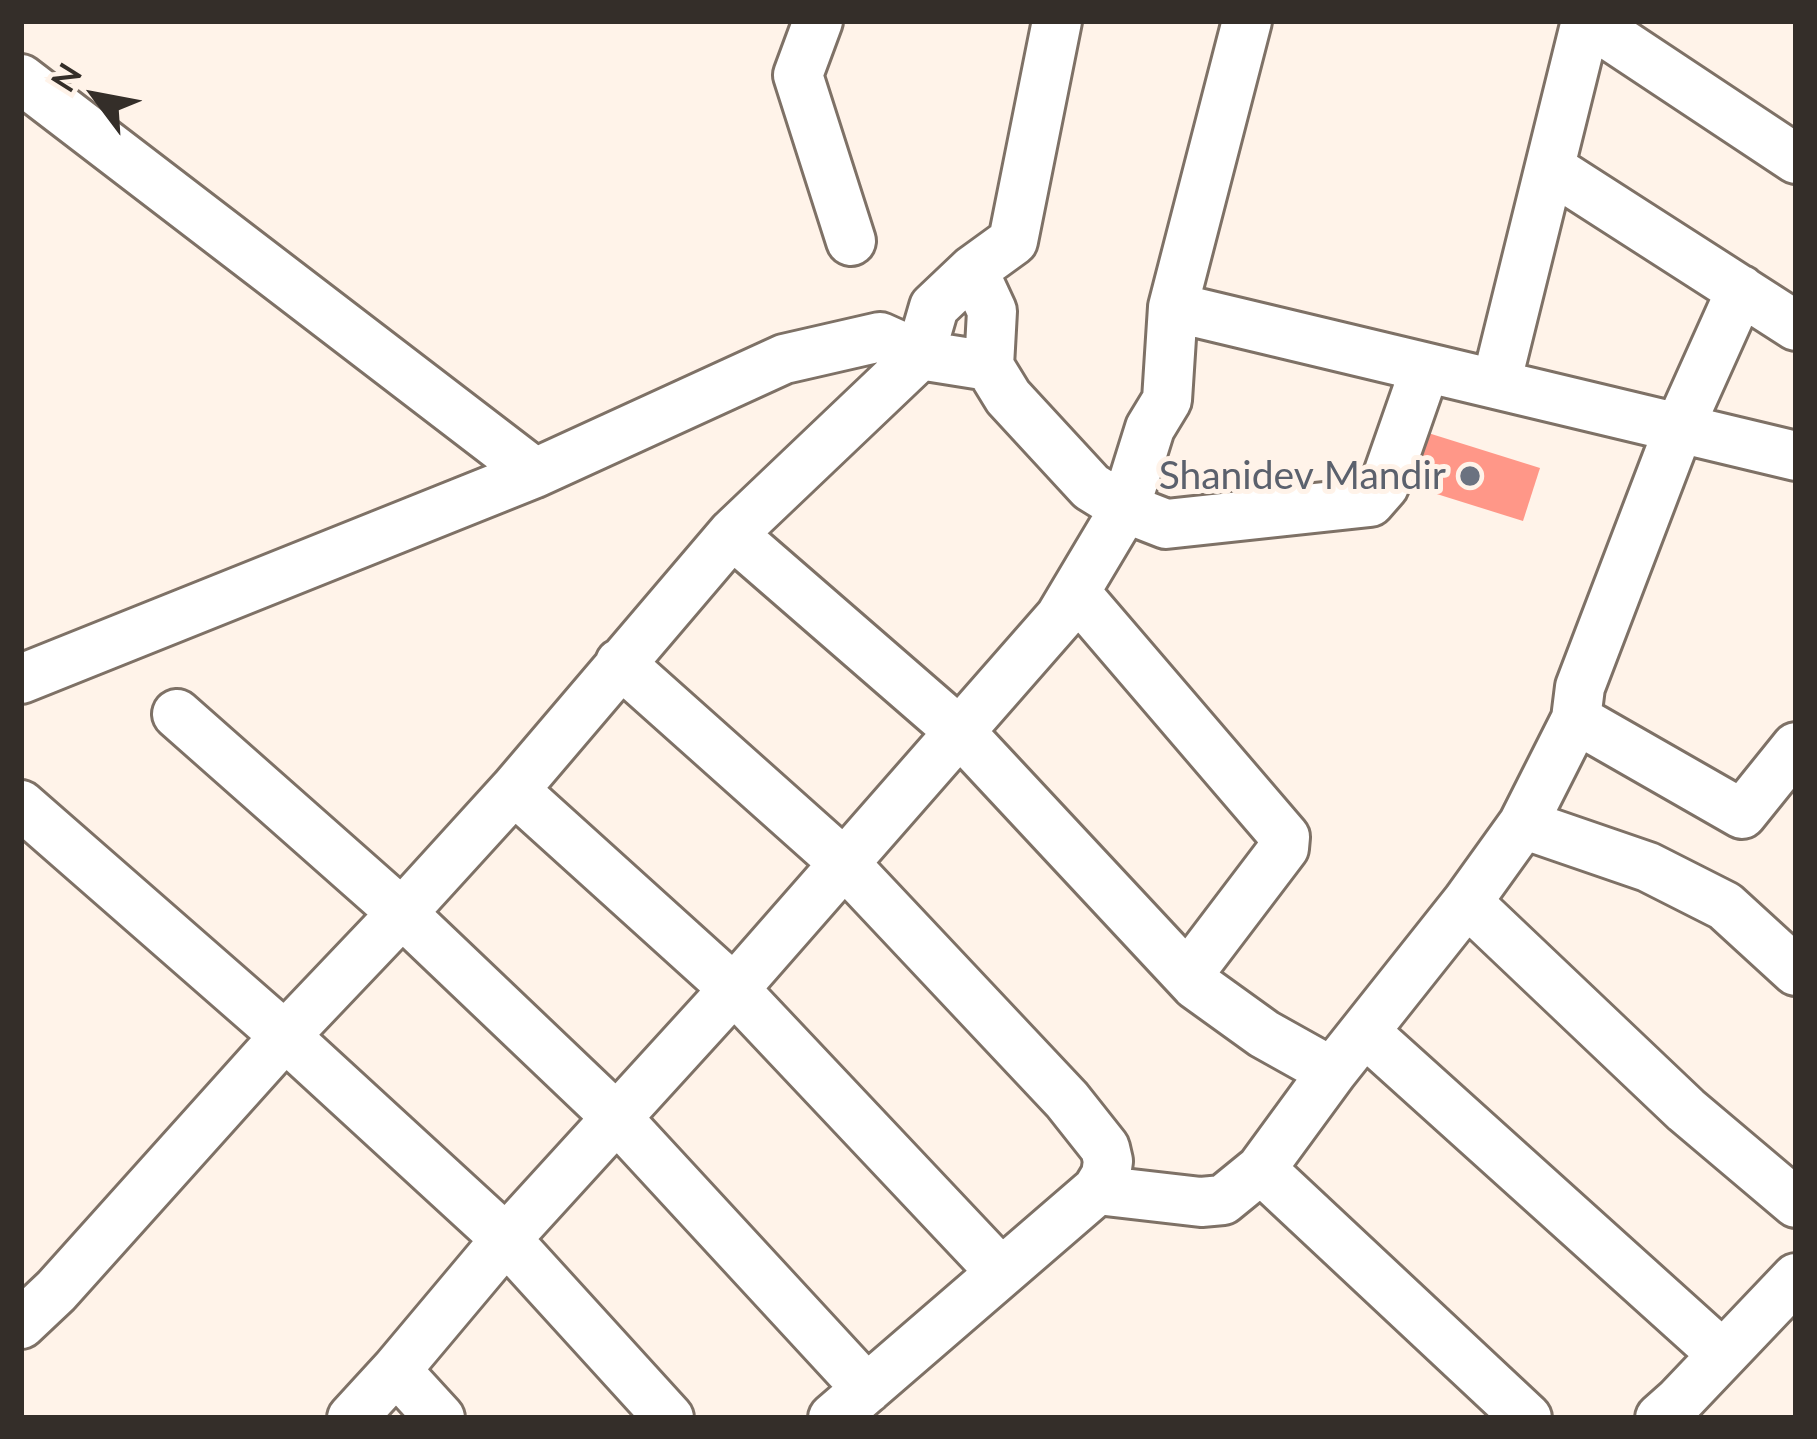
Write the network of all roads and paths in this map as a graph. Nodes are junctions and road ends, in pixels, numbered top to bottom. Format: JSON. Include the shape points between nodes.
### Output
{"nodes":[{"id":1,"x":818,"y":21,"type":"edge"},
{"id":2,"x":1057,"y":21,"type":"edge"},
{"id":3,"x":1247,"y":21,"type":"edge"},
{"id":4,"x":1587,"y":21,"type":"edge"},
{"id":5,"x":21,"y":80,"type":"edge"},
{"id":6,"x":1796,"y":159,"type":"edge"},
{"id":7,"x":1550,"y":168,"type":"junction"},
{"id":8,"x":851,"y":241,"type":"dead end"},
{"id":9,"x":973,"y":270,"type":"junction"},
{"id":10,"x":1741,"y":290,"type":"junction"},
{"id":11,"x":1173,"y":307,"type":"junction"},
{"id":12,"x":1796,"y":326,"type":"edge"},
{"id":13,"x":920,"y":355,"type":"junction"},
{"id":14,"x":989,"y":366,"type":"junction"},
{"id":15,"x":1425,"y":369,"type":"junction"},
{"id":16,"x":1496,"y":384,"type":"junction"},
{"id":17,"x":1678,"y":428,"type":"junction"},
{"id":18,"x":1796,"y":456,"type":"edge"},
{"id":19,"x":535,"y":473,"type":"junction"},
{"id":20,"x":1125,"y":508,"type":"junction"},
{"id":21,"x":732,"y":533,"type":"junction"},
{"id":22,"x":1075,"y":592,"type":"junction"},
{"id":23,"x":620,"y":663,"type":"junction"},
{"id":24,"x":21,"y":680,"type":"edge"},
{"id":25,"x":177,"y":714,"type":"dead end"},
{"id":26,"x":1576,"y":719,"type":"junction"},
{"id":27,"x":961,"y":733,"type":"junction"},
{"id":28,"x":1796,"y":747,"type":"edge"},
{"id":29,"x":514,"y":790,"type":"junction"},
{"id":30,"x":21,"y":805,"type":"edge"},
{"id":31,"x":1523,"y":824,"type":"junction"},
{"id":32,"x":844,"y":863,"type":"junction"},
{"id":33,"x":1467,"y":902,"type":"junction"},
{"id":34,"x":402,"y":913,"type":"junction"},
{"id":35,"x":1796,"y":971,"type":"edge"},
{"id":36,"x":1196,"y":985,"type":"junction"},
{"id":37,"x":734,"y":988,"type":"junction"},
{"id":38,"x":1366,"y":1033,"type":"junction"},
{"id":39,"x":284,"y":1036,"type":"junction"},
{"id":40,"x":1332,"y":1072,"type":"junction"},
{"id":41,"x":615,"y":1116,"type":"junction"},
{"id":42,"x":1261,"y":1169,"type":"junction"},
{"id":43,"x":1097,"y":1190,"type":"junction"},
{"id":44,"x":1796,"y":1203,"type":"edge"},
{"id":45,"x":506,"y":1239,"type":"junction"},
{"id":46,"x":1000,"y":1271,"type":"junction"},
{"id":47,"x":1796,"y":1278,"type":"edge"},
{"id":48,"x":21,"y":1324,"type":"edge"},
{"id":49,"x":1722,"y":1354,"type":"junction"},
{"id":50,"x":396,"y":1370,"type":"junction"},
{"id":51,"x":850,"y":1404,"type":"edge"},
{"id":52,"x":1681,"y":1413,"type":"edge"},
{"id":53,"x":352,"y":1418,"type":"edge"},
{"id":54,"x":440,"y":1418,"type":"edge"},
{"id":55,"x":669,"y":1418,"type":"edge"},
{"id":56,"x":1527,"y":1418,"type":"edge"}],
"edges":[{"from":1,"to":8,"type":"street","via":[[798,76]]},
{"from":2,"to":9,"type":"street","via":[[1012,241]]},
{"from":3,"to":11,"type":"street"},
{"from":4,"to":6,"type":"street"},
{"from":4,"to":7,"type":"street"},
{"from":5,"to":19,"type":"street"},
{"from":7,"to":10,"type":"street"},
{"from":7,"to":16,"type":"street"},
{"from":9,"to":13,"type":"street","via":[[934,307]]},
{"from":9,"to":14,"type":"street","via":[[992,310]]},
{"from":10,"to":12,"type":"street"},
{"from":10,"to":17,"type":"street"},
{"from":11,"to":15,"type":"street"},
{"from":11,"to":20,"type":"street","via":[[1167,400]]},
{"from":13,"to":14,"type":"street"},
{"from":13,"to":19,"type":"street","via":[[880,337],[784,359]]},
{"from":13,"to":21,"type":"street"},
{"from":14,"to":20,"type":"street","via":[[1091,487]]},
{"from":15,"to":16,"type":"street"},
{"from":15,"to":20,"type":"street","via":[[1384,486],[1370,502],[1166,524]]},
{"from":16,"to":17,"type":"street"},
{"from":17,"to":18,"type":"street"},
{"from":17,"to":26,"type":"street","via":[[1580,687]]},
{"from":19,"to":24,"type":"street"},
{"from":20,"to":22,"type":"street"},
{"from":21,"to":23,"type":"street"},
{"from":21,"to":27,"type":"street"},
{"from":22,"to":27,"type":"street"},
{"from":22,"to":36,"type":"street","via":[[1286,837],[1199,960]]},
{"from":23,"to":29,"type":"street"},
{"from":23,"to":32,"type":"street"},
{"from":25,"to":34,"type":"street"},
{"from":26,"to":28,"type":"street","via":[[1742,814]]},
{"from":26,"to":31,"type":"street"},
{"from":27,"to":32,"type":"street"},
{"from":27,"to":36,"type":"street"},
{"from":29,"to":34,"type":"street"},
{"from":29,"to":37,"type":"street"},
{"from":30,"to":39,"type":"street"},
{"from":31,"to":33,"type":"street"},
{"from":31,"to":35,"type":"street","via":[[1648,867],[1726,906]]},
{"from":32,"to":37,"type":"street"},
{"from":32,"to":43,"type":"street","via":[[1093,1132],[1108,1161]]},
{"from":33,"to":38,"type":"street"},
{"from":33,"to":44,"type":"street"},
{"from":34,"to":39,"type":"street"},
{"from":34,"to":41,"type":"street"},
{"from":36,"to":40,"type":"street"},
{"from":37,"to":41,"type":"street"},
{"from":37,"to":46,"type":"street"},
{"from":38,"to":40,"type":"street"},
{"from":38,"to":49,"type":"street"},
{"from":39,"to":45,"type":"street"},
{"from":39,"to":48,"type":"street"},
{"from":40,"to":42,"type":"street"},
{"from":41,"to":45,"type":"street"},
{"from":41,"to":51,"type":"street"},
{"from":42,"to":43,"type":"street","via":[[1223,1200]]},
{"from":42,"to":56,"type":"street"},
{"from":43,"to":46,"type":"street"},
{"from":45,"to":50,"type":"street"},
{"from":45,"to":55,"type":"street"},
{"from":46,"to":51,"type":"street"},
{"from":47,"to":49,"type":"street"},
{"from":49,"to":52,"type":"street"},
{"from":50,"to":53,"type":"street"},
{"from":50,"to":54,"type":"street"}]}
